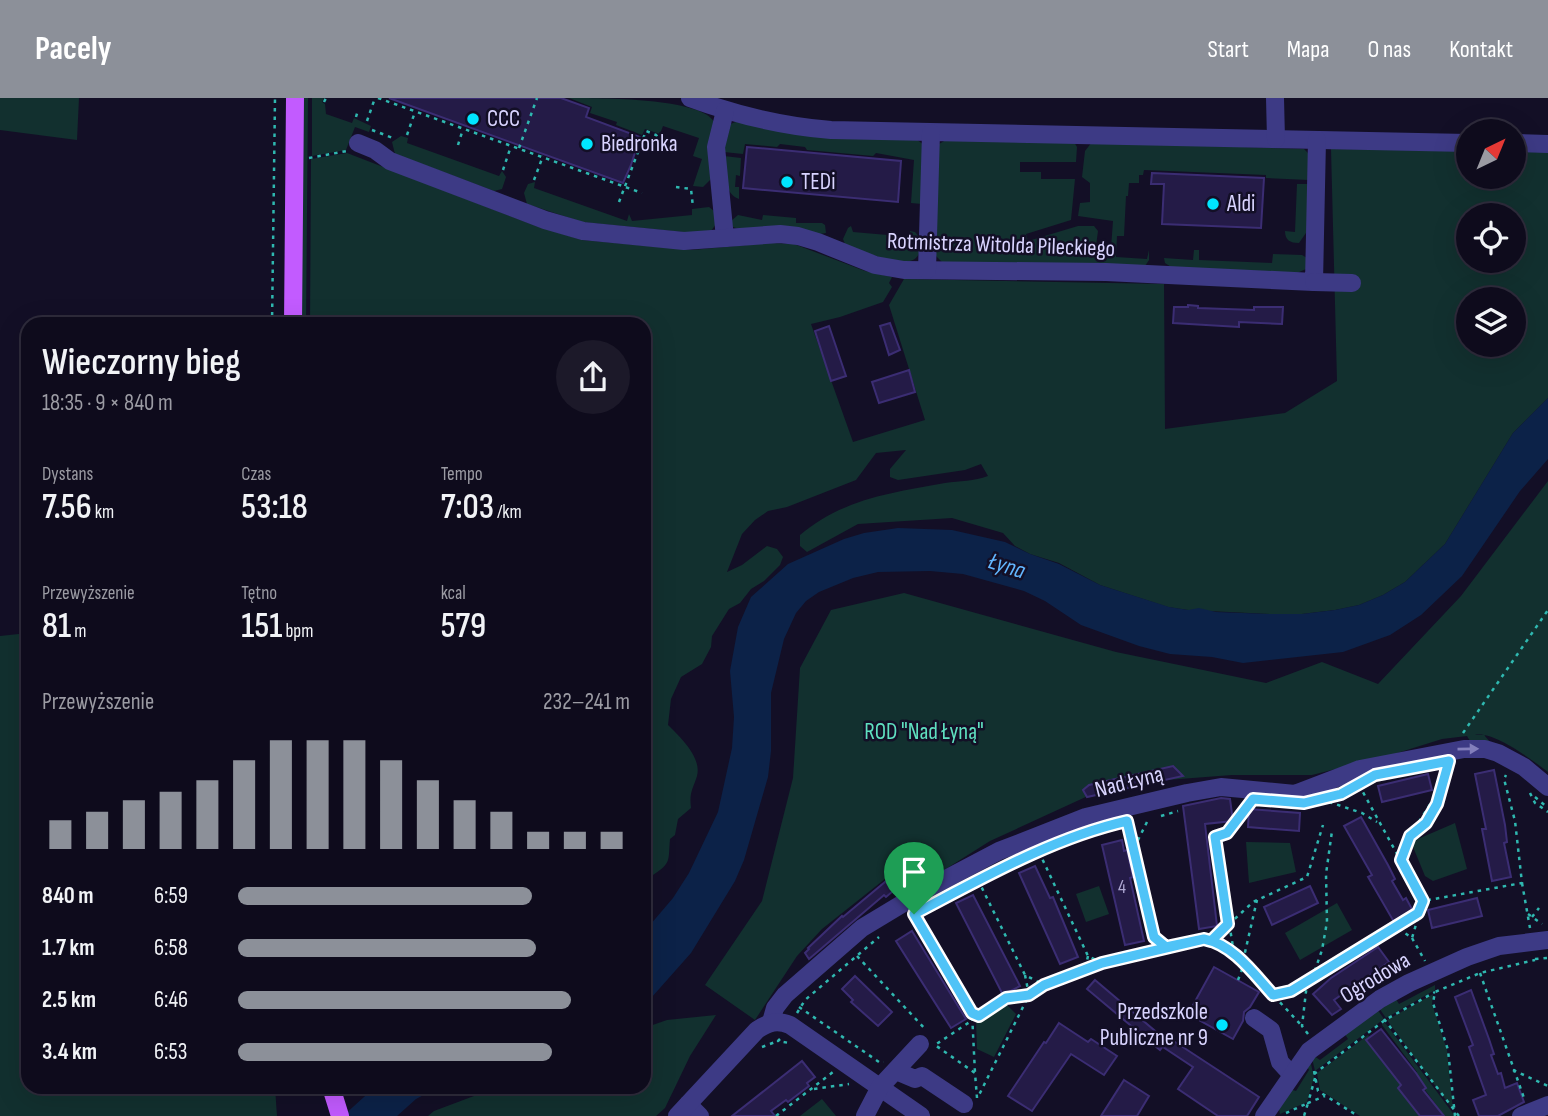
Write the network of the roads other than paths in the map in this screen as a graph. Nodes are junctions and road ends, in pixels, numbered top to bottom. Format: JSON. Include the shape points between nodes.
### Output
{"nodes":[{"id":1,"x":295,"y":98,"type":"edge"},
{"id":2,"x":690,"y":98,"type":"edge"},
{"id":3,"x":1275,"y":98,"type":"edge"},
{"id":4,"x":725,"y":111,"type":"junction"},
{"id":5,"x":932,"y":133,"type":"junction"},
{"id":6,"x":1276,"y":139,"type":"junction"},
{"id":7,"x":1317,"y":139,"type":"junction"},
{"id":8,"x":1456,"y":142,"type":"edge"},
{"id":9,"x":358,"y":143,"type":"road end"},
{"id":10,"x":1526,"y":144,"type":"edge"},
{"id":11,"x":1548,"y":144,"type":"edge"},
{"id":12,"x":725,"y":238,"type":"junction"},
{"id":13,"x":927,"y":270,"type":"junction"},
{"id":14,"x":1314,"y":282,"type":"junction"},
{"id":15,"x":1352,"y":283,"type":"dead end"},
{"id":16,"x":293,"y":317,"type":"edge"},
{"id":17,"x":1548,"y":787,"type":"edge"},
{"id":18,"x":1545,"y":932,"type":"edge"},
{"id":19,"x":1254,"y":1018,"type":"dead end"},
{"id":20,"x":771,"y":1023,"type":"junction"},
{"id":21,"x":925,"y":1039,"type":"road end"},
{"id":22,"x":896,"y":1071,"type":"junction"},
{"id":23,"x":1291,"y":1074,"type":"junction"},
{"id":24,"x":333,"y":1094,"type":"edge"},
{"id":25,"x":873,"y":1101,"type":"edge"},
{"id":26,"x":964,"y":1104,"type":"dead end"},
{"id":27,"x":688,"y":1112,"type":"edge"},
{"id":28,"x":340,"y":1116,"type":"edge"},
{"id":29,"x":921,"y":1116,"type":"edge"},
{"id":30,"x":1264,"y":1116,"type":"edge"}],
"edges":[{"from":1,"to":16,"type":"main road"},
{"from":2,"to":4,"type":"street"},
{"from":3,"to":6,"type":"street"},
{"from":4,"to":5,"type":"street","via":[[805,128]]},
{"from":4,"to":12,"type":"street","via":[[716,147]]},
{"from":5,"to":6,"type":"street"},
{"from":5,"to":13,"type":"street"},
{"from":6,"to":7,"type":"street"},
{"from":7,"to":8,"type":"street"},
{"from":7,"to":14,"type":"street"},
{"from":9,"to":12,"type":"street","name":"Rotmistrza Witolda Pileckiego","via":[[390,161],[569,227],[659,239]]},
{"from":10,"to":11,"type":"street"},
{"from":12,"to":13,"type":"street","name":"Rotmistrza Witolda Pileckiego","via":[[798,236],[875,265]]},
{"from":13,"to":14,"type":"street","name":"Rotmistrza Witolda Pileckiego","via":[[1106,272]]},
{"from":14,"to":15,"type":"street","name":"Rotmistrza Witolda Pileckiego"},
{"from":20,"to":17,"type":"street","name":"Nad Łyną","one_way":true,"via":[[785,995],[862,928],[999,851],[1086,817],[1221,787],[1295,794],[1360,769],[1485,749]]},
{"from":18,"to":23,"type":"street","name":"Ogrodowa","via":[[1467,957],[1380,999],[1309,1051]]},
{"from":19,"to":23,"type":"street","via":[[1271,1030],[1280,1062]]},
{"from":20,"to":25,"type":"street","via":[[792,1019]]},
{"from":20,"to":27,"type":"street","via":[[757,1030]]},
{"from":21,"to":22,"type":"street"},
{"from":22,"to":25,"type":"street"},
{"from":22,"to":26,"type":"street","via":[[915,1079],[922,1076]]},
{"from":23,"to":30,"type":"street","name":"Ogrodowa"},
{"from":24,"to":28,"type":"main road"},
{"from":25,"to":29,"type":"street"}]}
